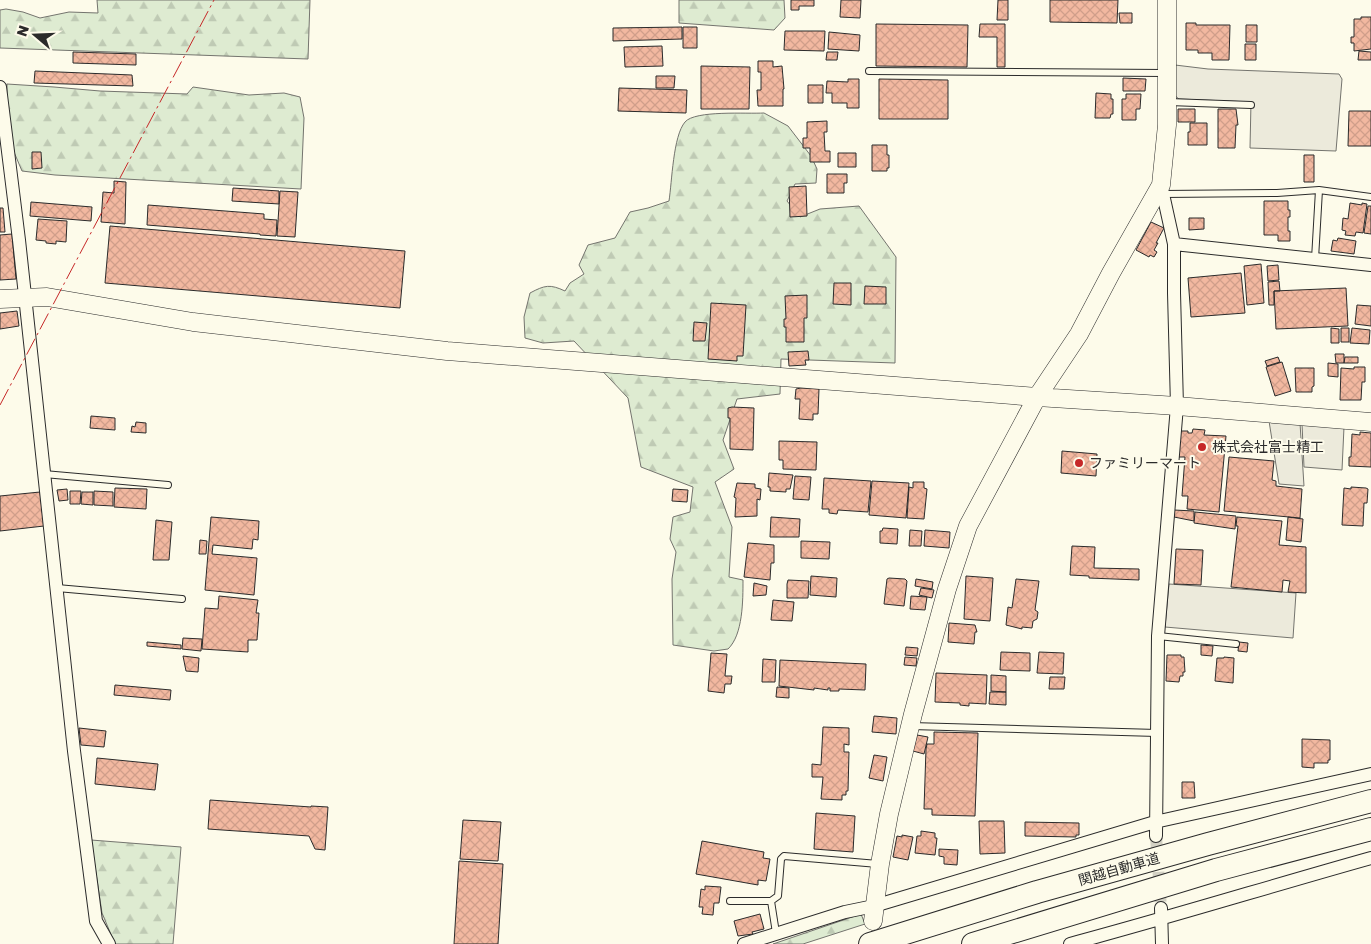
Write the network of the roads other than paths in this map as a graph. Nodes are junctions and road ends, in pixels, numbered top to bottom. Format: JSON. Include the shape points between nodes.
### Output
{"nodes":[{"id":1,"x":1167,"y":0,"type":"edge"},
{"id":2,"x":869,"y":71,"type":"dead end"},
{"id":3,"x":1168,"y":73,"type":"junction"},
{"id":4,"x":0,"y":87,"type":"edge"},
{"id":5,"x":1168,"y":102,"type":"junction"},
{"id":6,"x":1251,"y":105,"type":"dead end"},
{"id":7,"x":1162,"y":189,"type":"junction"},
{"id":8,"x":1319,"y":190,"type":"junction"},
{"id":9,"x":1371,"y":196,"type":"edge"},
{"id":10,"x":1174,"y":244,"type":"junction"},
{"id":11,"x":1315,"y":259,"type":"junction"},
{"id":12,"x":1371,"y":265,"type":"edge"},
{"id":13,"x":24,"y":297,"type":"junction"},
{"id":14,"x":0,"y":299,"type":"edge"},
{"id":15,"x":1037,"y":397,"type":"junction"},
{"id":16,"x":1177,"y":406,"type":"junction"},
{"id":17,"x":1371,"y":422,"type":"edge"},
{"id":18,"x":44,"y":474,"type":"junction"},
{"id":19,"x":168,"y":485,"type":"dead end"},
{"id":20,"x":57,"y":588,"type":"junction"},
{"id":21,"x":182,"y":599,"type":"dead end"},
{"id":22,"x":1158,"y":636,"type":"junction"},
{"id":23,"x":1236,"y":644,"type":"dead end"},
{"id":24,"x":910,"y":726,"type":"junction"},
{"id":25,"x":1157,"y":733,"type":"junction"},
{"id":26,"x":1371,"y":774,"type":"edge"},
{"id":27,"x":1371,"y":801,"type":"edge"},
{"id":28,"x":1155,"y":822,"type":"junction"},
{"id":29,"x":1371,"y":829,"type":"edge"},
{"id":30,"x":1156,"y":836,"type":"tunnel mouth"},
{"id":31,"x":1371,"y":858,"type":"edge"},
{"id":32,"x":880,"y":864,"type":"junction"},
{"id":33,"x":730,"y":901,"type":"dead end"},
{"id":34,"x":771,"y":902,"type":"junction"},
{"id":35,"x":873,"y":913,"type":"junction"},
{"id":36,"x":1162,"y":914,"type":"junction"},
{"id":37,"x":776,"y":933,"type":"junction"},
{"id":38,"x":109,"y":944,"type":"edge"},
{"id":39,"x":744,"y":944,"type":"edge"},
{"id":40,"x":870,"y":944,"type":"edge"},
{"id":41,"x":973,"y":944,"type":"edge"},
{"id":42,"x":1070,"y":944,"type":"edge"},
{"id":43,"x":1162,"y":944,"type":"edge"}],
"edges":[{"from":1,"to":3,"type":"street"},
{"from":2,"to":3,"type":"lane"},
{"from":3,"to":5,"type":"street"},
{"from":4,"to":13,"type":"street"},
{"from":5,"to":6,"type":"lane"},
{"from":5,"to":7,"type":"street"},
{"from":7,"to":8,"type":"lane","via":[[1277,193]]},
{"from":7,"to":10,"type":"street"},
{"from":7,"to":15,"type":"street","via":[[1111,273],[1079,334]]},
{"from":8,"to":9,"type":"lane"},
{"from":8,"to":11,"type":"lane"},
{"from":10,"to":11,"type":"street"},
{"from":10,"to":16,"type":"street"},
{"from":11,"to":12,"type":"street"},
{"from":13,"to":14,"type":"street"},
{"from":13,"to":15,"type":"street","via":[[47,297],[193,322],[447,351]]},
{"from":13,"to":18,"type":"street"},
{"from":15,"to":16,"type":"street"},
{"from":15,"to":24,"type":"street","via":[[968,526],[947,589]]},
{"from":16,"to":17,"type":"street"},
{"from":16,"to":22,"type":"street"},
{"from":18,"to":19,"type":"lane"},
{"from":18,"to":20,"type":"street"},
{"from":20,"to":21,"type":"lane"},
{"from":20,"to":38,"type":"street","via":[[96,921]]},
{"from":22,"to":23,"type":"lane"},
{"from":22,"to":25,"type":"street"},
{"from":24,"to":25,"type":"lane"},
{"from":24,"to":32,"type":"street"},
{"from":25,"to":28,"type":"street"},
{"from":26,"to":28,"type":"street"},
{"from":27,"to":40,"type":"highway","name":"関越自動車道","via":[[1038,892]]},
{"from":28,"to":30,"type":"street"},
{"from":28,"to":35,"type":"street"},
{"from":29,"to":41,"type":"highway","name":"関越自動車道","via":[[1216,870]]},
{"from":31,"to":36,"type":"street"},
{"from":32,"to":34,"type":"lane","via":[[784,856],[781,859],[778,896]]},
{"from":32,"to":35,"type":"street"},
{"from":33,"to":34,"type":"lane"},
{"from":34,"to":37,"type":"lane"},
{"from":35,"to":37,"type":"street","via":[[845,912]]},
{"from":36,"to":42,"type":"street"},
{"from":36,"to":43,"type":"street"},
{"from":37,"to":39,"type":"street"}]}
